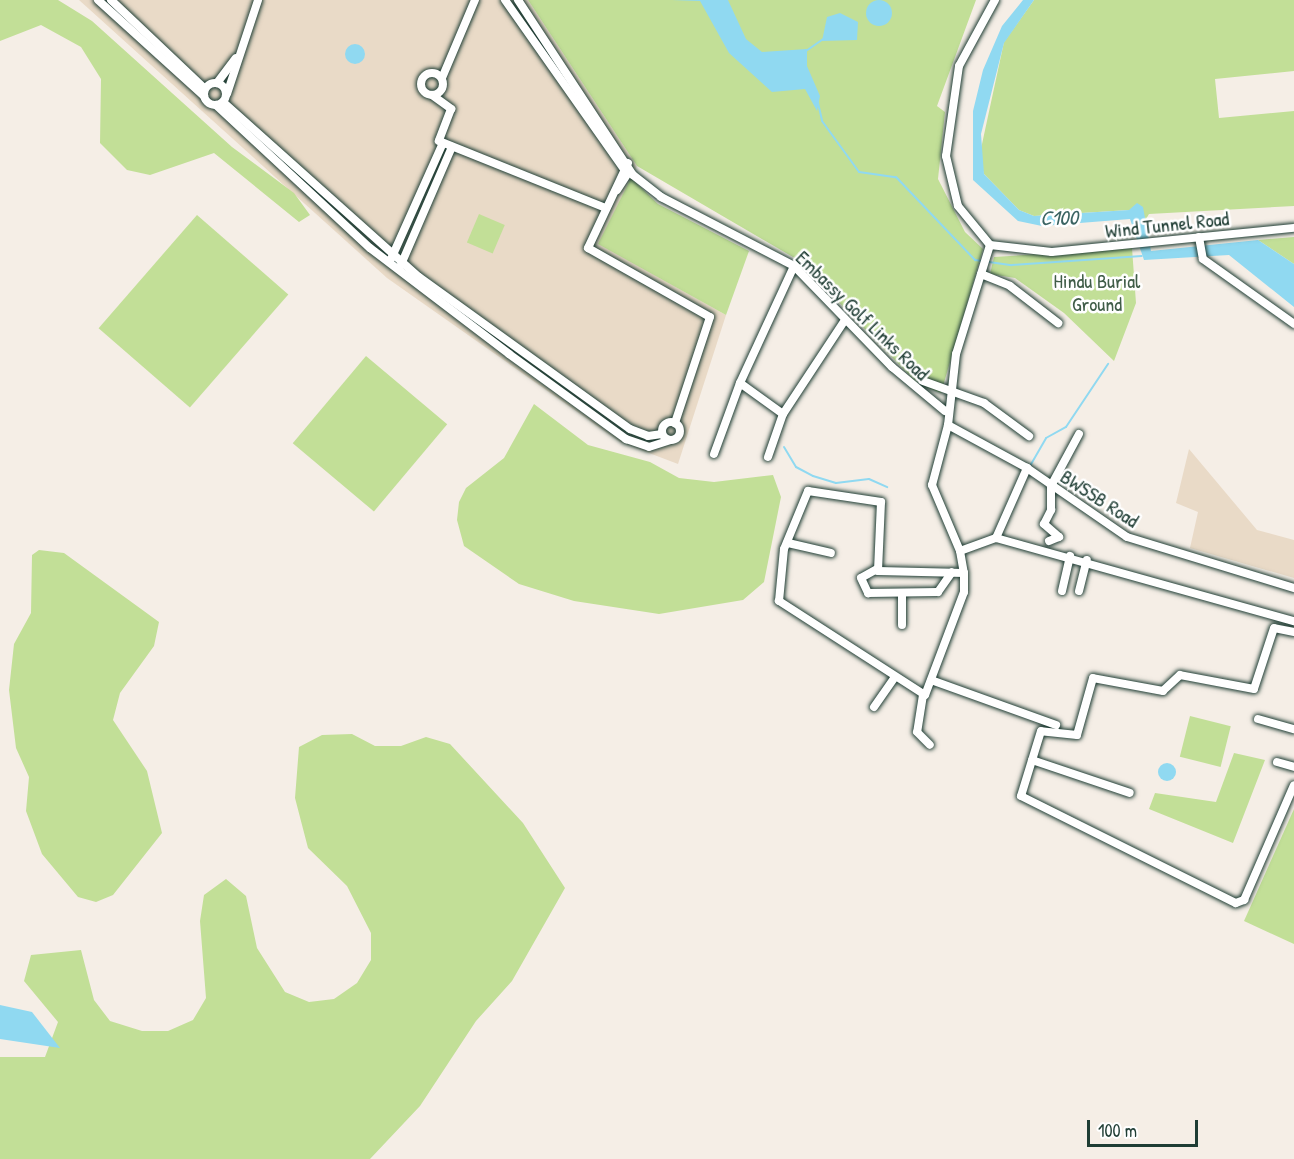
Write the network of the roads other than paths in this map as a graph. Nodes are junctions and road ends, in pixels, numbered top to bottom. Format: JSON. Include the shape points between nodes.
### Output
{"nodes":[{"id":1,"x":98,"y":0,"type":"edge"},
{"id":2,"x":111,"y":0,"type":"edge"},
{"id":3,"x":258,"y":0,"type":"edge"},
{"id":4,"x":475,"y":0,"type":"edge"},
{"id":5,"x":505,"y":0,"type":"edge"},
{"id":6,"x":518,"y":0,"type":"edge"},
{"id":7,"x":995,"y":0,"type":"edge"},
{"id":8,"x":120,"y":4,"type":"edge"},
{"id":9,"x":240,"y":52,"type":"junction"},
{"id":10,"x":554,"y":54,"type":"junction"},
{"id":11,"x":544,"y":61,"type":"junction"},
{"id":12,"x":442,"y":78,"type":"junction"},
{"id":13,"x":217,"y":83,"type":"junction"},
{"id":14,"x":204,"y":92,"type":"junction"},
{"id":15,"x":432,"y":95,"type":"junction"},
{"id":16,"x":222,"y":100,"type":"junction"},
{"id":17,"x":443,"y":143,"type":"junction"},
{"id":18,"x":452,"y":147,"type":"junction"},
{"id":19,"x":628,"y":173,"type":"junction"},
{"id":20,"x":604,"y":210,"type":"junction"},
{"id":21,"x":1294,"y":228,"type":"edge"},
{"id":22,"x":1200,"y":241,"type":"junction"},
{"id":23,"x":990,"y":245,"type":"junction"},
{"id":24,"x":391,"y":260,"type":"junction"},
{"id":25,"x":794,"y":266,"type":"junction"},
{"id":26,"x":984,"y":266,"type":"junction"},
{"id":27,"x":400,"y":267,"type":"junction"},
{"id":28,"x":845,"y":320,"type":"junction"},
{"id":29,"x":1058,"y":323,"type":"dead end"},
{"id":30,"x":1294,"y":324,"type":"edge"},
{"id":31,"x":923,"y":381,"type":"dead end"},
{"id":32,"x":740,"y":383,"type":"junction"},
{"id":33,"x":948,"y":393,"type":"junction"},
{"id":34,"x":945,"y":411,"type":"junction"},
{"id":35,"x":783,"y":414,"type":"junction"},
{"id":36,"x":675,"y":423,"type":"junction"},
{"id":37,"x":948,"y":425,"type":"junction"},
{"id":38,"x":662,"y":434,"type":"junction"},
{"id":39,"x":1079,"y":434,"type":"dead end"},
{"id":40,"x":1029,"y":436,"type":"dead end"},
{"id":41,"x":670,"y":440,"type":"junction"},
{"id":42,"x":714,"y":454,"type":"dead end"},
{"id":43,"x":768,"y":457,"type":"dead end"},
{"id":44,"x":1027,"y":468,"type":"junction"},
{"id":45,"x":1051,"y":486,"type":"junction"},
{"id":46,"x":996,"y":538,"type":"junction"},
{"id":47,"x":1049,"y":542,"type":"dead end"},
{"id":48,"x":788,"y":543,"type":"junction"},
{"id":49,"x":960,"y":550,"type":"junction"},
{"id":50,"x":831,"y":553,"type":"dead end"},
{"id":51,"x":1070,"y":556,"type":"junction"},
{"id":52,"x":1087,"y":560,"type":"junction"},
{"id":53,"x":877,"y":569,"type":"junction"},
{"id":54,"x":952,"y":572,"type":"junction"},
{"id":55,"x":964,"y":573,"type":"junction"},
{"id":56,"x":1294,"y":588,"type":"edge"},
{"id":57,"x":1062,"y":591,"type":"dead end"},
{"id":58,"x":1079,"y":591,"type":"dead end"},
{"id":59,"x":902,"y":594,"type":"junction"},
{"id":60,"x":1294,"y":621,"type":"edge"},
{"id":61,"x":902,"y":625,"type":"dead end"},
{"id":62,"x":1294,"y":632,"type":"edge"},
{"id":63,"x":894,"y":678,"type":"junction"},
{"id":64,"x":931,"y":680,"type":"junction"},
{"id":65,"x":923,"y":695,"type":"junction"},
{"id":66,"x":874,"y":707,"type":"dead end"},
{"id":67,"x":1258,"y":719,"type":"dead end"},
{"id":68,"x":1056,"y":725,"type":"dead end"},
{"id":69,"x":1294,"y":729,"type":"edge"},
{"id":70,"x":930,"y":745,"type":"dead end"},
{"id":71,"x":1032,"y":760,"type":"junction"},
{"id":72,"x":1276,"y":762,"type":"dead end"},
{"id":73,"x":1294,"y":767,"type":"edge"},
{"id":74,"x":1294,"y":785,"type":"edge"},
{"id":75,"x":1130,"y":793,"type":"dead end"}],
"edges":[{"from":1,"to":14,"type":"street"},
{"from":2,"to":8,"type":"street"},
{"from":3,"to":9,"type":"street"},
{"from":4,"to":12,"type":"street"},
{"from":5,"to":11,"type":"street","name":"Embassy Golf Links Road"},
{"from":6,"to":10,"type":"street"},
{"from":7,"to":23,"type":"street","via":[[959,66],[946,156],[958,206]]},
{"from":8,"to":14,"type":"street"},
{"from":9,"to":13,"type":"street"},
{"from":9,"to":16,"type":"street"},
{"from":10,"to":11,"type":"street"},
{"from":10,"to":19,"type":"street","via":[[628,163]]},
{"from":11,"to":19,"type":"street","name":"Embassy Golf Links Road"},
{"from":12,"to":15,"type":"street","via":[[443,88]]},
{"from":12,"to":15,"type":"street","via":[[430,72],[423,77],[423,90]]},
{"from":13,"to":14,"type":"street"},
{"from":13,"to":16,"type":"street"},
{"from":14,"to":16,"type":"street"},
{"from":15,"to":17,"type":"street","via":[[451,109],[438,139]]},
{"from":16,"to":24,"type":"street"},
{"from":17,"to":18,"type":"street"},
{"from":17,"to":24,"type":"street"},
{"from":18,"to":20,"type":"street"},
{"from":18,"to":27,"type":"street"},
{"from":19,"to":20,"type":"street"},
{"from":19,"to":25,"type":"street","name":"Embassy Golf Links Road","via":[[661,197]]},
{"from":20,"to":36,"type":"street","via":[[588,248],[710,317]]},
{"from":21,"to":22,"type":"street","name":"Wind Tunnel Road"},
{"from":22,"to":23,"type":"street","name":"Wind Tunnel Road","via":[[1052,252]]},
{"from":22,"to":30,"type":"street","via":[[1203,257]]},
{"from":23,"to":26,"type":"street","name":"Embassy Golf Links Road"},
{"from":24,"to":27,"type":"street"},
{"from":25,"to":28,"type":"street","name":"Embassy Golf Links Road"},
{"from":25,"to":32,"type":"street"},
{"from":26,"to":29,"type":"street"},
{"from":26,"to":33,"type":"street","name":"Embassy Golf Links Road"},
{"from":27,"to":38,"type":"street","via":[[630,429],[648,436]]},
{"from":27,"to":41,"type":"street","via":[[626,439],[649,447]]},
{"from":28,"to":34,"type":"street","name":"Embassy Golf Links Road"},
{"from":28,"to":35,"type":"street"},
{"from":31,"to":33,"type":"street"},
{"from":32,"to":35,"type":"street"},
{"from":32,"to":42,"type":"street"},
{"from":33,"to":34,"type":"street","name":"Embassy Golf Links Road"},
{"from":33,"to":40,"type":"street","via":[[984,403]]},
{"from":34,"to":37,"type":"street"},
{"from":35,"to":43,"type":"street"},
{"from":36,"to":38,"type":"street","via":[[666,424]]},
{"from":36,"to":41,"type":"street","via":[[680,432]]},
{"from":37,"to":44,"type":"street","name":"BWSSB Road"},
{"from":37,"to":49,"type":"street","via":[[932,485]]},
{"from":38,"to":41,"type":"street"},
{"from":39,"to":45,"type":"street"},
{"from":44,"to":45,"type":"street","name":"BWSSB Road"},
{"from":44,"to":46,"type":"street"},
{"from":45,"to":47,"type":"street","via":[[1051,510],[1044,524],[1059,537]]},
{"from":45,"to":56,"type":"street","name":"BWSSB Road","via":[[1101,523],[1142,544]]},
{"from":46,"to":49,"type":"street"},
{"from":46,"to":51,"type":"street"},
{"from":48,"to":50,"type":"street"},
{"from":48,"to":53,"type":"street","via":[[808,491],[881,502]]},
{"from":48,"to":63,"type":"street","via":[[781,605]]},
{"from":49,"to":55,"type":"street"},
{"from":51,"to":52,"type":"street"},
{"from":51,"to":57,"type":"street"},
{"from":52,"to":58,"type":"street"},
{"from":52,"to":60,"type":"street"},
{"from":53,"to":54,"type":"street"},
{"from":53,"to":59,"type":"street","via":[[864,574],[865,590]]},
{"from":54,"to":55,"type":"street"},
{"from":54,"to":59,"type":"street","via":[[938,592]]},
{"from":55,"to":64,"type":"street","via":[[962,607]]},
{"from":59,"to":61,"type":"street"},
{"from":62,"to":71,"type":"street","via":[[1274,627],[1254,689],[1179,675],[1163,691],[1094,677],[1077,735],[1041,730]]},
{"from":63,"to":65,"type":"street"},
{"from":63,"to":66,"type":"street"},
{"from":64,"to":65,"type":"street"},
{"from":64,"to":68,"type":"street"},
{"from":65,"to":70,"type":"street","via":[[917,732]]},
{"from":67,"to":69,"type":"street"},
{"from":71,"to":74,"type":"street","via":[[1022,796],[1236,903],[1244,900]]},
{"from":71,"to":75,"type":"street"},
{"from":72,"to":73,"type":"street"}]}
